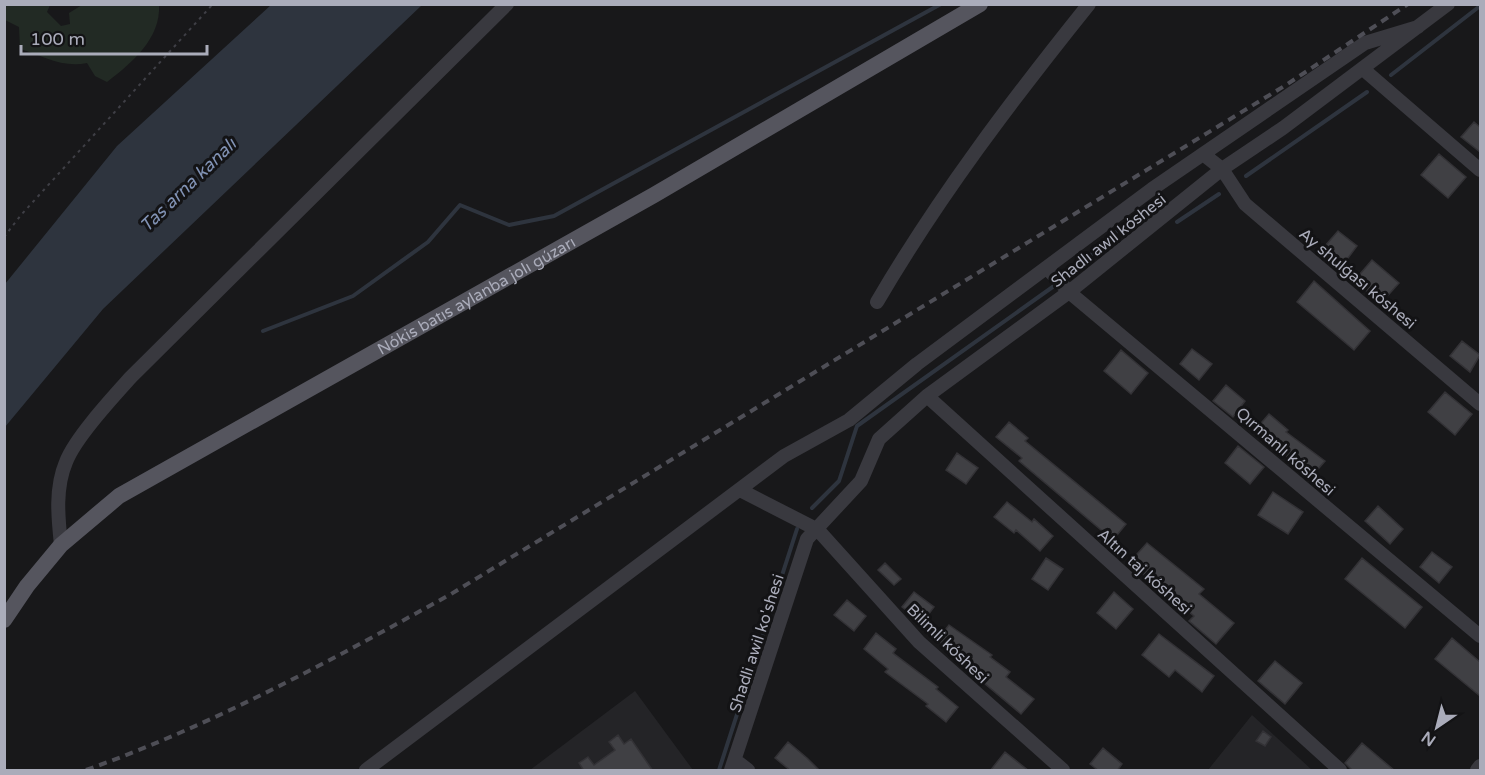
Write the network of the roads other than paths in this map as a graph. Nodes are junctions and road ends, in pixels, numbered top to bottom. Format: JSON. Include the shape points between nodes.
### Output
{"nodes":[{"id":1,"x":507,"y":4,"type":"edge"},
{"id":2,"x":980,"y":4,"type":"edge"},
{"id":3,"x":1089,"y":4,"type":"edge"},
{"id":4,"x":1448,"y":4,"type":"edge"},
{"id":5,"x":1418,"y":27,"type":"junction"},
{"id":6,"x":1363,"y":69,"type":"junction"},
{"id":7,"x":1203,"y":154,"type":"junction"},
{"id":8,"x":1222,"y":169,"type":"junction"},
{"id":9,"x":1480,"y":170,"type":"edge"},
{"id":10,"x":1047,"y":268,"type":"junction"},
{"id":11,"x":1069,"y":292,"type":"junction"},
{"id":12,"x":877,"y":302,"type":"dead end"},
{"id":13,"x":927,"y":396,"type":"junction"},
{"id":14,"x":1480,"y":404,"type":"edge"},
{"id":15,"x":740,"y":490,"type":"junction"},
{"id":16,"x":818,"y":530,"type":"junction"},
{"id":17,"x":61,"y":545,"type":"junction"},
{"id":18,"x":4,"y":620,"type":"edge"},
{"id":19,"x":1480,"y":636,"type":"edge"},
{"id":20,"x":733,"y":765,"type":"edge"},
{"id":21,"x":1480,"y":766,"type":"edge"},
{"id":22,"x":366,"y":771,"type":"edge"},
{"id":23,"x":748,"y":771,"type":"edge"},
{"id":24,"x":1063,"y":771,"type":"edge"},
{"id":25,"x":1340,"y":771,"type":"edge"},
{"id":26,"x":1477,"y":771,"type":"edge"}],
"edges":[{"from":1,"to":17,"type":"street","via":[[131,376],[96,417],[66,461],[57,506]]},
{"from":2,"to":17,"type":"main road","name":"Nókis batıs aylanba jolı gúzarı","via":[[654,195],[119,496]]},
{"from":3,"to":12,"type":"street","via":[[983,140],[919,230]]},
{"from":4,"to":5,"type":"street","name":"Shadlı awıl kóshesi"},
{"from":5,"to":6,"type":"street","name":"Shadlı awıl kóshesi"},
{"from":5,"to":7,"type":"street","via":[[1365,43]]},
{"from":6,"to":8,"type":"street","name":"Shadlı awıl kóshesi"},
{"from":6,"to":9,"type":"street"},
{"from":7,"to":8,"type":"street","name":"Ay shulǵası kóshesi"},
{"from":7,"to":10,"type":"street"},
{"from":8,"to":11,"type":"street","name":"Shadlı awıl kóshesi"},
{"from":8,"to":14,"type":"street","name":"Ay shulǵası kóshesi","via":[[1245,204]]},
{"from":10,"to":11,"type":"street","name":"Qırmanlı kóshesi"},
{"from":10,"to":15,"type":"street","via":[[917,364],[849,420],[784,456]]},
{"from":11,"to":13,"type":"street","name":"Shadlı awıl kóshesi"},
{"from":11,"to":19,"type":"street","name":"Qırmanlı kóshesi"},
{"from":13,"to":16,"type":"street","name":"Shadlı awıl kóshesi","via":[[879,440],[861,481]]},
{"from":13,"to":25,"type":"street","name":"Altın taj kóshesi"},
{"from":15,"to":16,"type":"street"},
{"from":15,"to":22,"type":"street"},
{"from":16,"to":20,"type":"street","name":"Shadli awil ko'shesi","via":[[807,539]]},
{"from":16,"to":24,"type":"street","name":"Bilimli kóshesi","via":[[919,642]]},
{"from":17,"to":18,"type":"main road","name":"Nókis batıs aylanba jolı gúzarı"},
{"from":20,"to":23,"type":"street"},
{"from":21,"to":26,"type":"street"}]}
